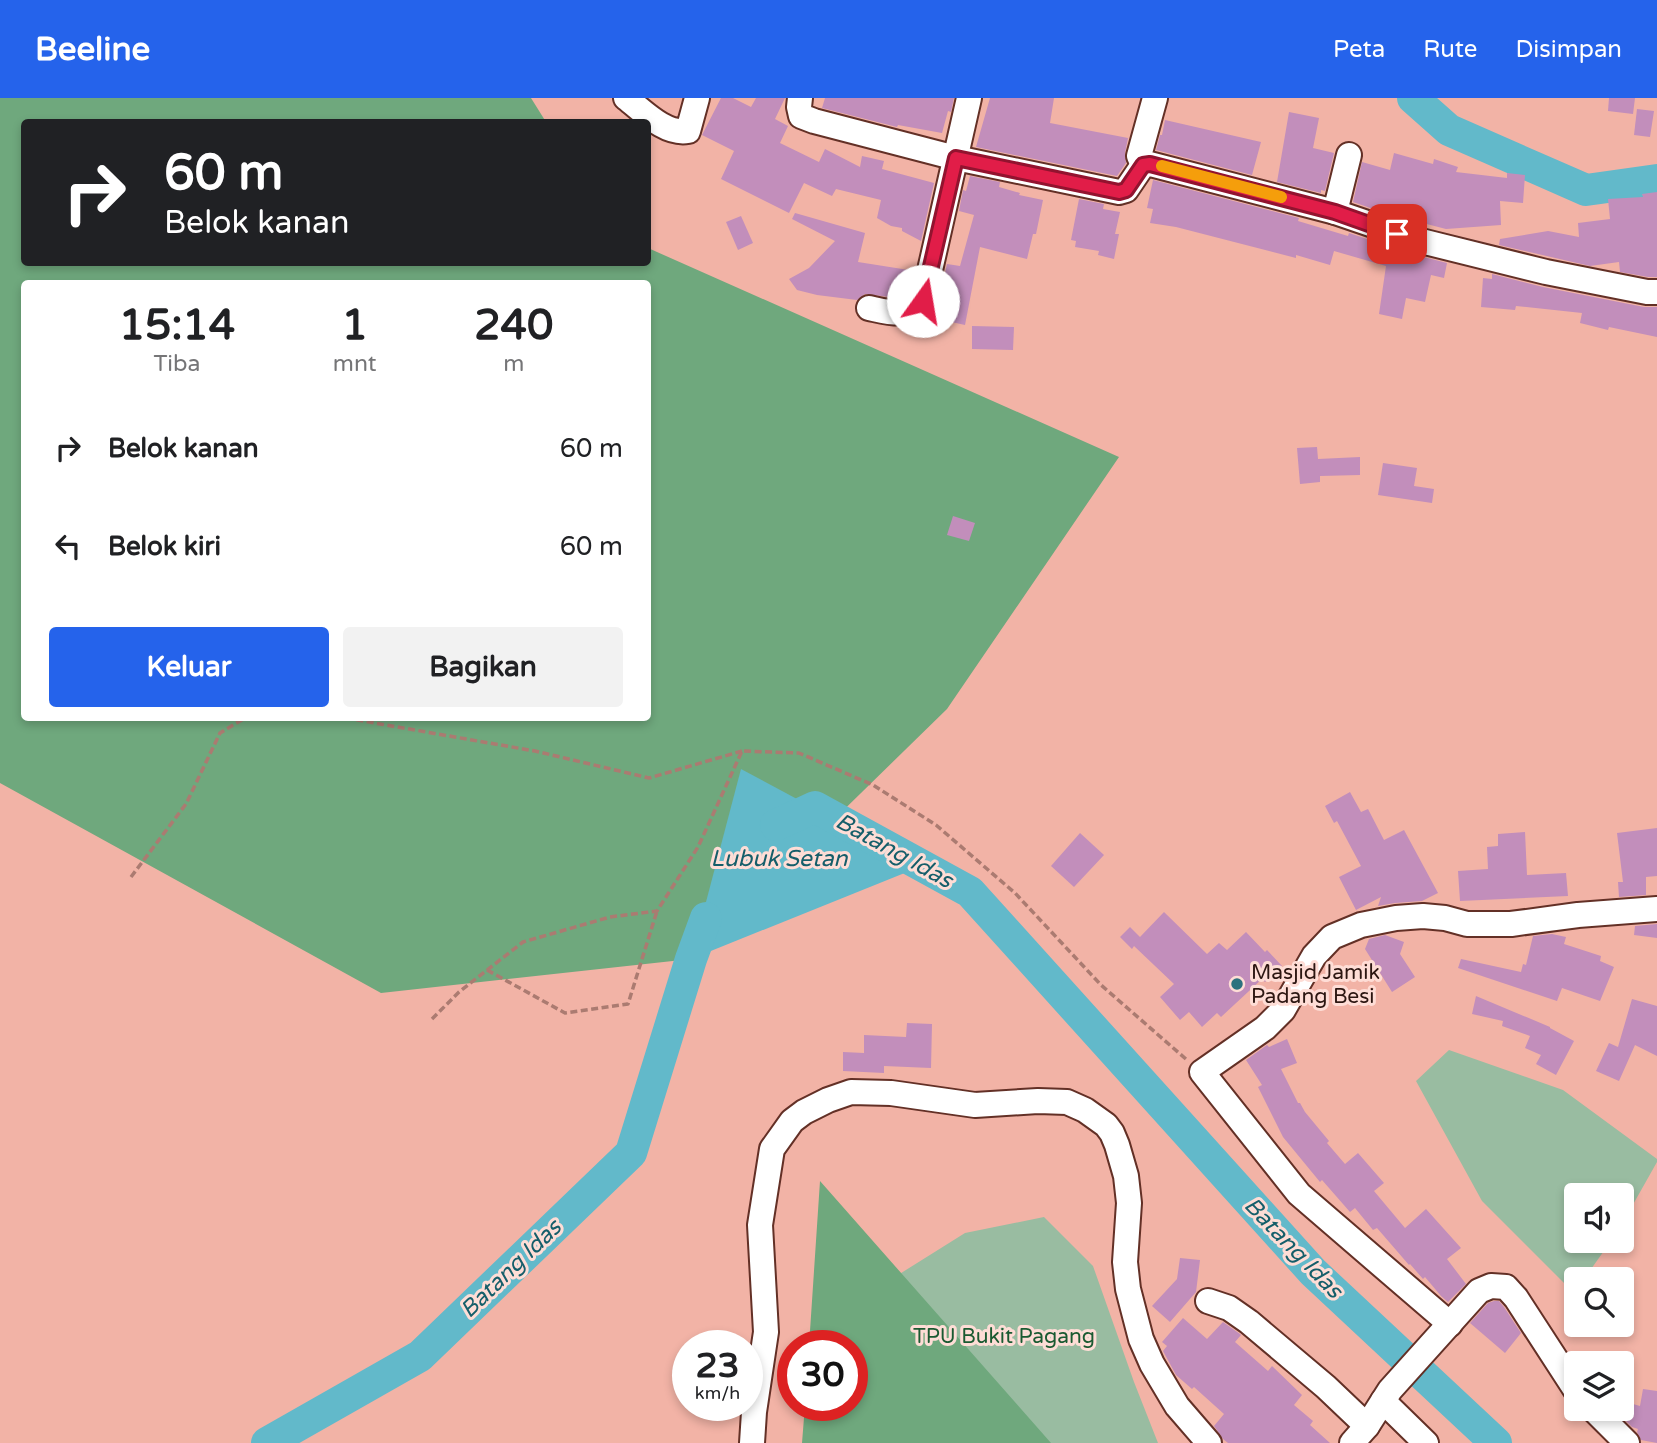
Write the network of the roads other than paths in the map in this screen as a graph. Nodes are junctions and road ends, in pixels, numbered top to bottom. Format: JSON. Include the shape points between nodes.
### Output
{"nodes":[{"id":1,"x":626,"y":98,"type":"edge"},
{"id":2,"x":697,"y":98,"type":"edge"},
{"id":3,"x":800,"y":98,"type":"edge"},
{"id":4,"x":969,"y":98,"type":"edge"},
{"id":5,"x":1155,"y":98,"type":"edge"},
{"id":6,"x":1349,"y":155,"type":"dead end"},
{"id":7,"x":956,"y":158,"type":"junction"},
{"id":8,"x":1143,"y":165,"type":"junction"},
{"id":9,"x":1335,"y":212,"type":"junction"},
{"id":10,"x":1657,"y":292,"type":"edge"},
{"id":11,"x":869,"y":309,"type":"dead end"},
{"id":12,"x":1657,"y":909,"type":"edge"},
{"id":13,"x":1208,"y":1301,"type":"dead end"},
{"id":14,"x":1447,"y":1327,"type":"junction"},
{"id":15,"x":1564,"y":1372,"type":"edge"},
{"id":16,"x":1387,"y":1396,"type":"junction"},
{"id":17,"x":1604,"y":1421,"type":"edge"},
{"id":18,"x":1359,"y":1435,"type":"edge"},
{"id":19,"x":752,"y":1443,"type":"edge"},
{"id":20,"x":1209,"y":1443,"type":"edge"},
{"id":21,"x":1426,"y":1443,"type":"edge"},
{"id":22,"x":1627,"y":1443,"type":"edge"}],
"edges":[{"from":1,"to":2,"type":"street","via":[[679,132],[688,131]]},
{"from":3,"to":7,"type":"street","via":[[801,116],[814,121]]},
{"from":4,"to":7,"type":"street"},
{"from":5,"to":8,"type":"street","via":[[1139,156]]},
{"from":6,"to":9,"type":"street"},
{"from":7,"to":8,"type":"street","via":[[1119,192],[1126,190]]},
{"from":7,"to":11,"type":"street","via":[[919,308],[903,313]]},
{"from":8,"to":9,"type":"street"},
{"from":9,"to":10,"type":"street","via":[[1416,240],[1546,272]]},
{"from":12,"to":14,"type":"street","via":[[1511,924],[1467,924],[1423,916],[1361,925],[1332,937],[1314,956],[1283,1010],[1202,1072],[1299,1194]]},
{"from":13,"to":18,"type":"street","via":[[1249,1322],[1326,1387]]},
{"from":14,"to":15,"type":"street","via":[[1479,1291],[1506,1287]]},
{"from":14,"to":16,"type":"street"},
{"from":16,"to":18,"type":"street"},
{"from":16,"to":21,"type":"street"},
{"from":17,"to":22,"type":"street"},
{"from":19,"to":20,"type":"street","via":[[766,1332],[760,1225],[772,1149],[804,1112],[851,1092],[975,1105],[1067,1102],[1106,1125],[1126,1176],[1125,1262],[1141,1339],[1177,1406]]}]}
